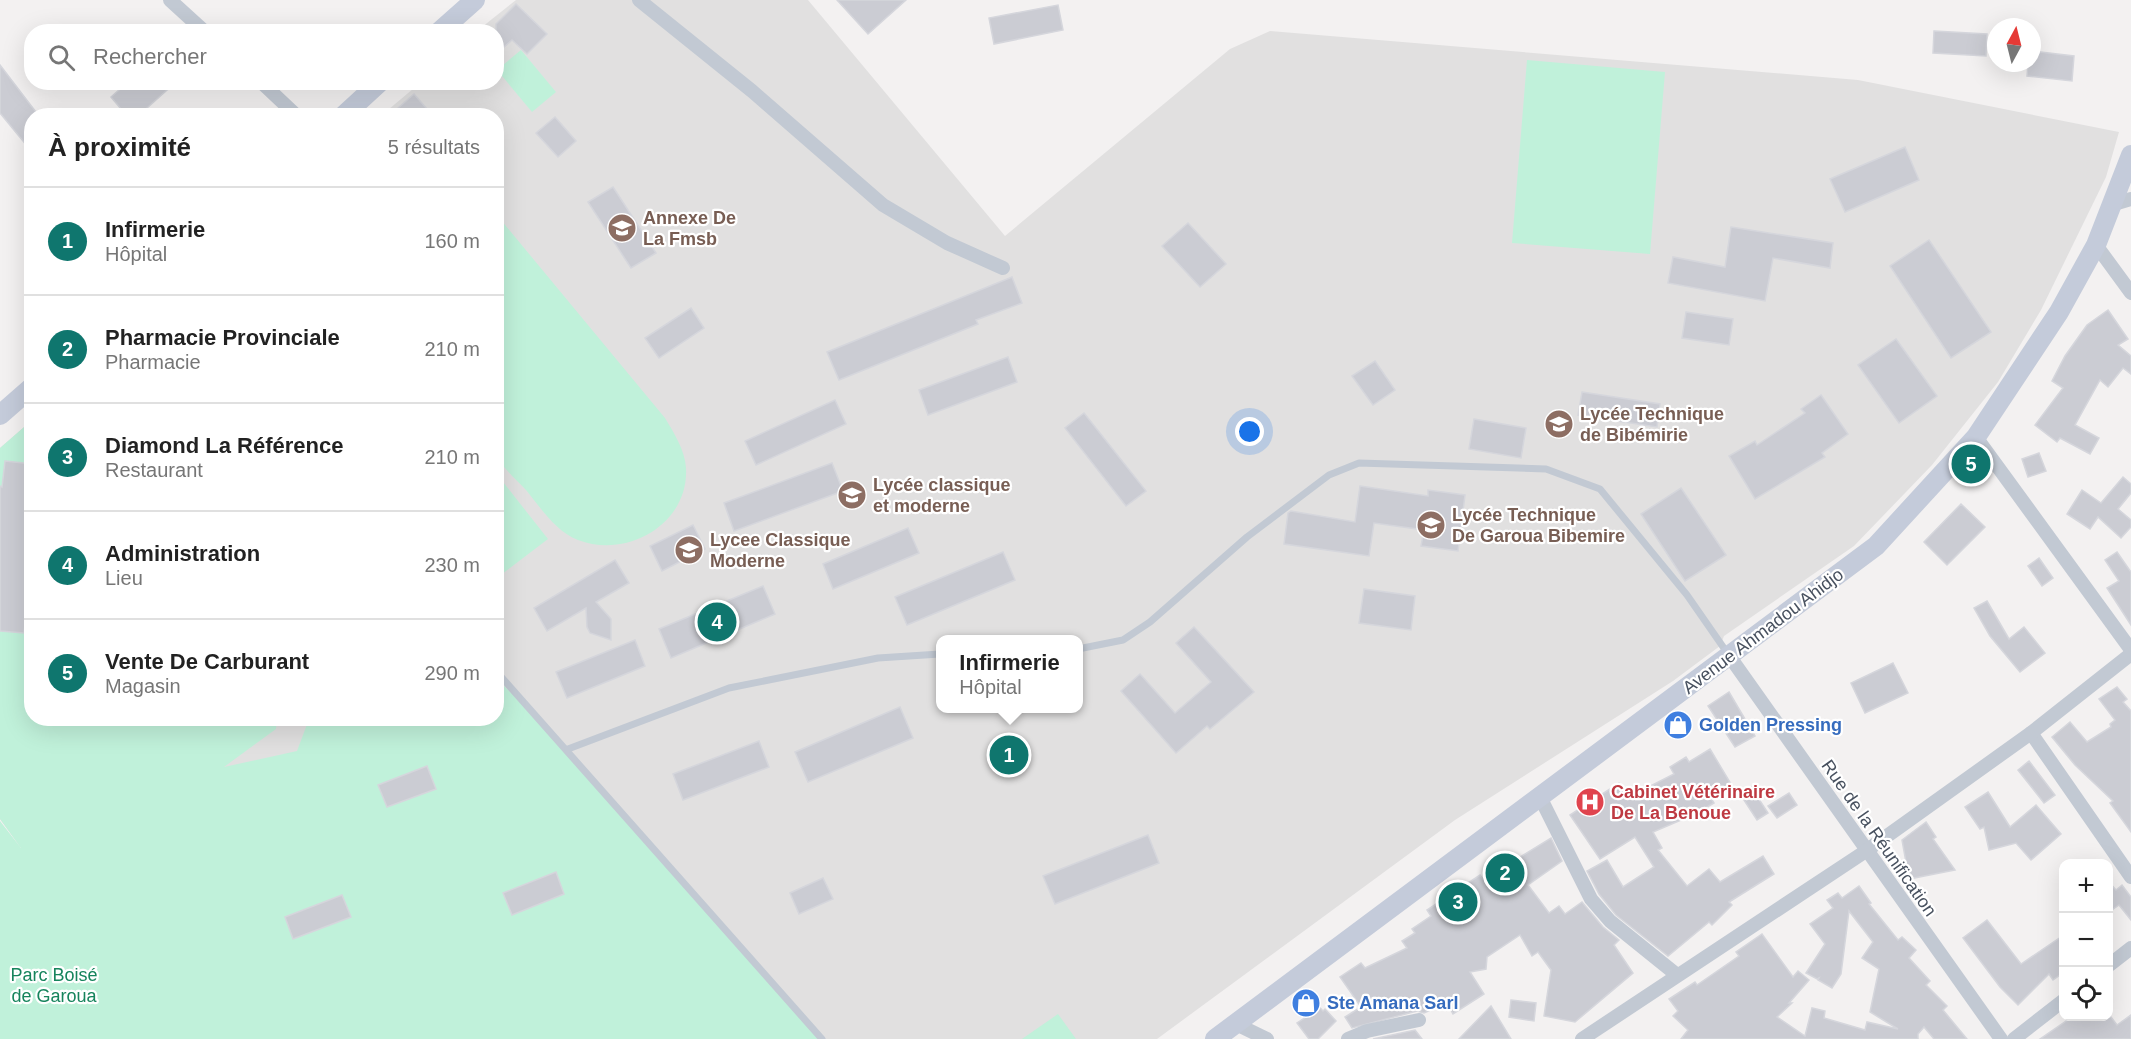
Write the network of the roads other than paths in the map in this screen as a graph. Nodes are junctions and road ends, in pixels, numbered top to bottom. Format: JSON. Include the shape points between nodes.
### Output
{"nodes":[{"id":1,"x":170,"y":0,"type":"edge"},
{"id":2,"x":475,"y":0,"type":"edge"},
{"id":3,"x":639,"y":0,"type":"edge"},
{"id":4,"x":196,"y":24,"type":"edge"},
{"id":5,"x":448,"y":24,"type":"edge"},
{"id":6,"x":269,"y":90,"type":"edge"},
{"id":7,"x":371,"y":90,"type":"edge"},
{"id":8,"x":289,"y":108,"type":"edge"},
{"id":9,"x":352,"y":108,"type":"edge"},
{"id":10,"x":2131,"y":155,"type":"edge"},
{"id":11,"x":2122,"y":202,"type":"edge"},
{"id":12,"x":2096,"y":245,"type":"junction"},
{"id":13,"x":1003,"y":268,"type":"dead end"},
{"id":14,"x":2131,"y":293,"type":"edge"},
{"id":15,"x":24,"y":394,"type":"edge"},
{"id":16,"x":0,"y":415,"type":"edge"},
{"id":17,"x":1976,"y":437,"type":"junction"},
{"id":18,"x":1083,"y":648,"type":"edge"},
{"id":19,"x":2131,"y":652,"type":"edge"},
{"id":20,"x":936,"y":654,"type":"edge"},
{"id":21,"x":1730,"y":657,"type":"junction"},
{"id":22,"x":504,"y":679,"type":"edge"},
{"id":23,"x":2031,"y":733,"type":"junction"},
{"id":24,"x":568,"y":749,"type":"junction"},
{"id":25,"x":1540,"y":796,"type":"junction"},
{"id":26,"x":1866,"y":852,"type":"junction"},
{"id":27,"x":2131,"y":877,"type":"edge"},
{"id":28,"x":2131,"y":948,"type":"edge"},
{"id":29,"x":2113,"y":963,"type":"edge"},
{"id":30,"x":1677,"y":975,"type":"junction"},
{"id":31,"x":2059,"y":1004,"type":"edge"},
{"id":32,"x":1419,"y":1020,"type":"dead end"},
{"id":33,"x":1236,"y":1024,"type":"junction"},
{"id":34,"x":822,"y":1039,"type":"edge"},
{"id":35,"x":1215,"y":1039,"type":"edge"},
{"id":36,"x":1267,"y":1039,"type":"edge"},
{"id":37,"x":1348,"y":1039,"type":"edge"},
{"id":38,"x":1582,"y":1039,"type":"edge"},
{"id":39,"x":2001,"y":1039,"type":"edge"},
{"id":40,"x":2014,"y":1039,"type":"edge"}],
"edges":[{"from":1,"to":4,"type":"street"},
{"from":2,"to":5,"type":"main road"},
{"from":3,"to":13,"type":"street","via":[[752,90],[883,205],[947,243]]},
{"from":6,"to":8,"type":"street"},
{"from":7,"to":9,"type":"main road"},
{"from":10,"to":11,"type":"main road","name":"Avenue Ahmadou Ahidjo"},
{"from":11,"to":12,"type":"main road","name":"Avenue Ahmadou Ahidjo"},
{"from":12,"to":14,"type":"street"},
{"from":12,"to":17,"type":"main road","name":"Avenue Ahmadou Ahidjo","via":[[2059,312]]},
{"from":15,"to":16,"type":"main road"},
{"from":17,"to":19,"type":"street"},
{"from":17,"to":21,"type":"main road","name":"Avenue Ahmadou Ahidjo","via":[[1876,546]]},
{"from":18,"to":21,"type":"lane","via":[[1123,640],[1329,475],[1359,463],[1546,469],[1600,489],[1687,595]]},
{"from":19,"to":23,"type":"street"},
{"from":20,"to":24,"type":"lane","via":[[878,658],[729,688]]},
{"from":21,"to":25,"type":"main road","name":"Avenue Ahmadou Ahidjo"},
{"from":21,"to":26,"type":"street","name":"Rue de la Réunification"},
{"from":22,"to":24,"type":"lane"},
{"from":23,"to":26,"type":"street"},
{"from":23,"to":27,"type":"street"},
{"from":24,"to":34,"type":"lane"},
{"from":25,"to":30,"type":"street","via":[[1592,899],[1610,921]]},
{"from":25,"to":33,"type":"main road","name":"Avenue Ahmadou Ahidjo"},
{"from":26,"to":30,"type":"street"},
{"from":26,"to":39,"type":"street","name":"Rue de la Réunification"},
{"from":28,"to":29,"type":"street"},
{"from":30,"to":38,"type":"street"},
{"from":31,"to":40,"type":"street"},
{"from":32,"to":37,"type":"street"},
{"from":33,"to":35,"type":"main road","name":"Avenue Ahmadou Ahidjo"},
{"from":33,"to":36,"type":"street"}]}
